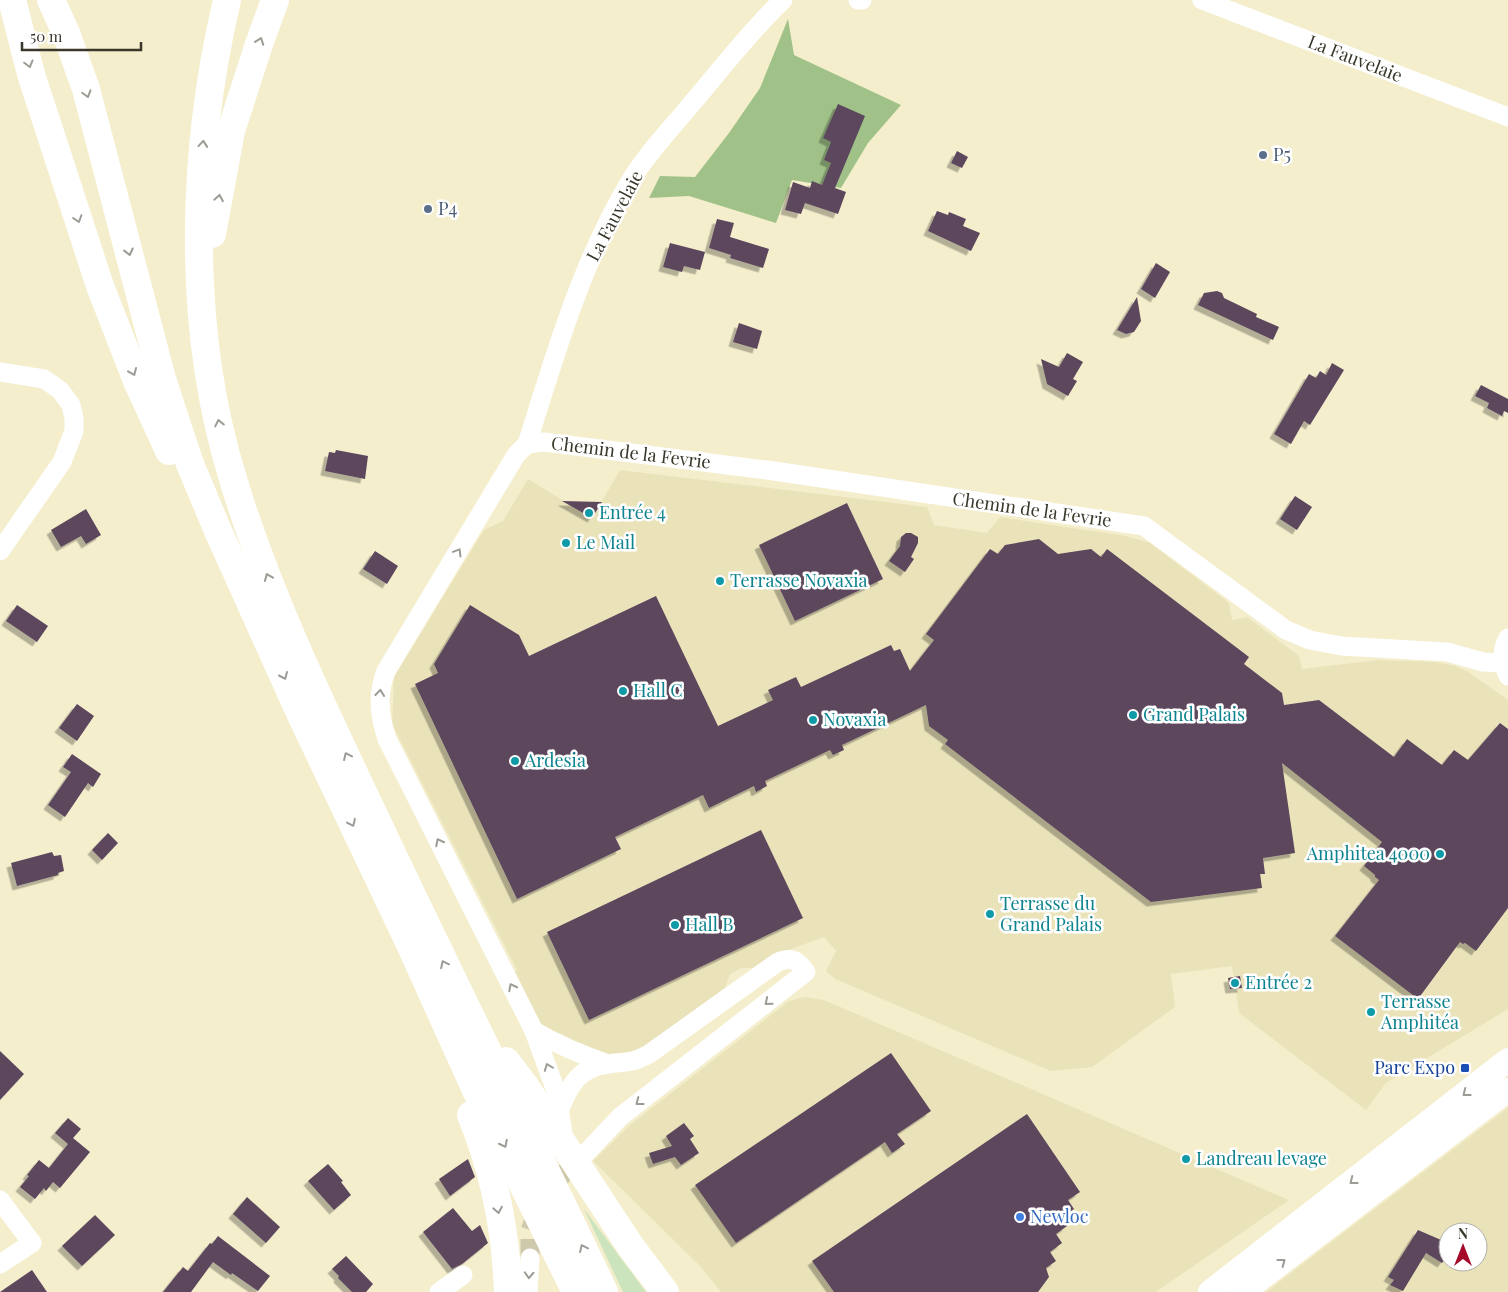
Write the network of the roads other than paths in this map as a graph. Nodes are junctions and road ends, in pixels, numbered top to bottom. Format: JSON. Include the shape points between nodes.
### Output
{"nodes":[{"id":1,"x":12,"y":0,"type":"edge"},
{"id":2,"x":51,"y":0,"type":"edge"},
{"id":3,"x":227,"y":0,"type":"edge"},
{"id":4,"x":275,"y":0,"type":"edge"},
{"id":5,"x":784,"y":0,"type":"edge"},
{"id":6,"x":1202,"y":0,"type":"edge"},
{"id":7,"x":1508,"y":117,"type":"edge"},
{"id":8,"x":202,"y":298,"type":"junction"},
{"id":9,"x":0,"y":372,"type":"edge"},
{"id":10,"x":527,"y":444,"type":"junction"},
{"id":11,"x":218,"y":531,"type":"junction"},
{"id":12,"x":0,"y":550,"type":"edge"},
{"id":13,"x":1508,"y":638,"type":"edge"},
{"id":14,"x":1506,"y":670,"type":"edge"},
{"id":15,"x":409,"y":942,"type":"junction"},
{"id":16,"x":466,"y":1008,"type":"junction"},
{"id":17,"x":534,"y":1031,"type":"junction"},
{"id":18,"x":1508,"y":1060,"type":"edge"},
{"id":19,"x":608,"y":1064,"type":"junction"},
{"id":20,"x":1508,"y":1090,"type":"edge"},
{"id":21,"x":560,"y":1109,"type":"junction"},
{"id":22,"x":576,"y":1151,"type":"junction"},
{"id":23,"x":1408,"y":1153,"type":"junction"},
{"id":24,"x":0,"y":1200,"type":"edge"},
{"id":25,"x":530,"y":1258,"type":"tunnel mouth"},
{"id":26,"x":0,"y":1264,"type":"edge"},
{"id":27,"x":463,"y":1275,"type":"dead end"},
{"id":28,"x":439,"y":1292,"type":"edge"},
{"id":29,"x":508,"y":1292,"type":"edge"},
{"id":30,"x":528,"y":1292,"type":"edge"},
{"id":31,"x":576,"y":1292,"type":"edge"},
{"id":32,"x":604,"y":1292,"type":"edge"},
{"id":33,"x":665,"y":1292,"type":"edge"},
{"id":34,"x":1210,"y":1292,"type":"edge"},
{"id":35,"x":1243,"y":1292,"type":"edge"}],
"edges":[{"from":1,"to":11,"type":"highway","one_way":true,"via":[[31,74],[121,343],[198,513]]},
{"from":2,"to":11,"type":"highway","one_way":true,"via":[[86,89],[162,379],[190,464]]},
{"from":8,"to":3,"type":"highway","one_way":true,"via":[[199,203],[203,146],[207,106]]},
{"from":8,"to":4,"type":"highway","one_way":true,"via":[[231,131]]},
{"from":5,"to":10,"type":"street","name":"La Fauvelaie","via":[[731,57],[630,182],[576,291]]},
{"from":6,"to":7,"type":"street","name":"La Fauvelaie"},
{"from":16,"to":8,"type":"highway","one_way":true,"via":[[352,768],[259,554],[224,444],[209,367]]},
{"from":9,"to":12,"type":"street","via":[[44,379],[60,390],[71,405],[74,418],[74,431],[62,462]]},
{"from":10,"to":14,"type":"street","name":"Chemin de la Fevrie","via":[[544,442],[774,471],[1144,526],[1256,610],[1298,636],[1328,644],[1447,652]]},
{"from":17,"to":10,"type":"street","one_way":true,"via":[[387,739],[379,704],[386,671],[516,455]]},
{"from":11,"to":15,"type":"highway","one_way":true},
{"from":13,"to":14,"type":"street","via":[[1503,650]]},
{"from":15,"to":29,"type":"highway","one_way":true,"via":[[446,1056],[484,1145],[504,1243]]},
{"from":15,"to":31,"type":"highway","one_way":true,"via":[[475,1088]]},
{"from":16,"to":22,"type":"highway"},
{"from":32,"to":16,"type":"highway","one_way":true},
{"from":17,"to":19,"type":"street","via":[[554,1043]]},
{"from":21,"to":17,"type":"street","one_way":true,"via":[[551,1074]]},
{"from":18,"to":23,"type":"main road","one_way":true},
{"from":19,"to":21,"type":"street","via":[[587,1070],[576,1079]]},
{"from":19,"to":22,"type":"street","one_way":true,"via":[[631,1062],[649,1054],[778,962],[790,958],[797,960],[806,972]]},
{"from":20,"to":23,"type":"main road"},
{"from":21,"to":22,"type":"street"},
{"from":22,"to":33,"type":"highway","via":[[631,1247]]},
{"from":23,"to":34,"type":"main road","one_way":true},
{"from":35,"to":23,"type":"main road","one_way":true},
{"from":24,"to":26,"type":"street","via":[[32,1243]]},
{"from":25,"to":30,"type":"street","one_way":true},
{"from":27,"to":28,"type":"street"}]}
